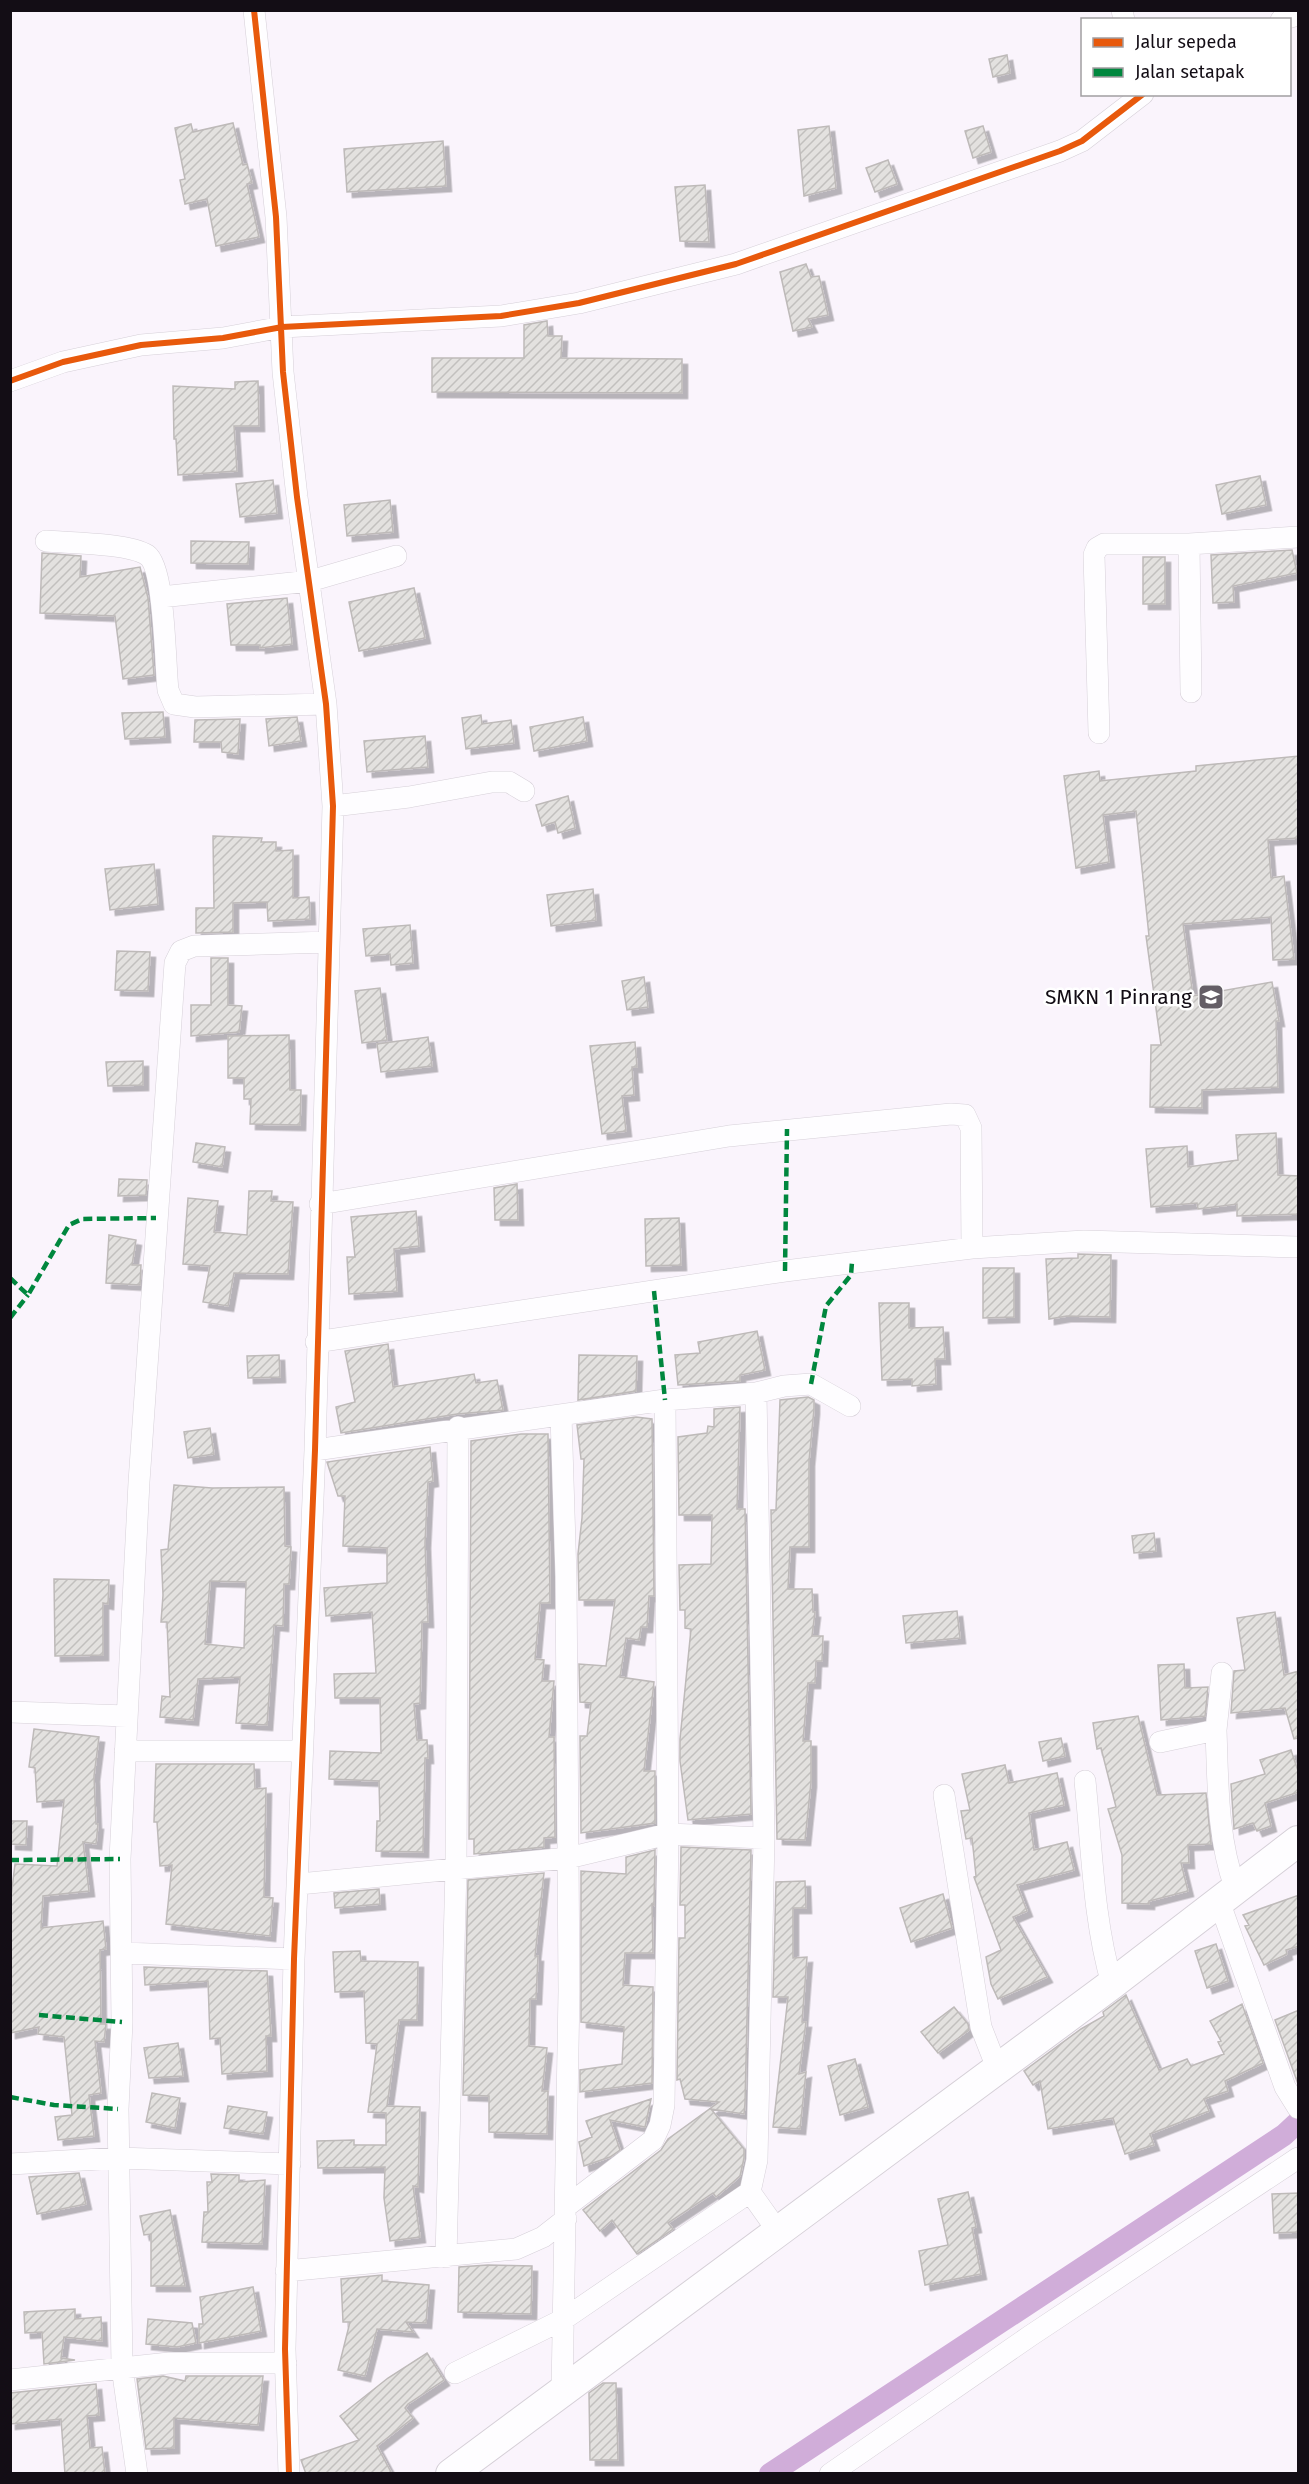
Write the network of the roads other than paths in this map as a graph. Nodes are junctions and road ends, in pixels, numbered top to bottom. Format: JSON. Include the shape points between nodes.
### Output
{"nodes":[{"id":1,"x":254,"y":10,"type":"edge"},
{"id":2,"x":1140,"y":96,"type":"edge"},
{"id":3,"x":282,"y":327,"type":"junction"},
{"id":4,"x":10,"y":381,"type":"edge"},
{"id":5,"x":1299,"y":537,"type":"edge"},
{"id":6,"x":46,"y":541,"type":"dead end"},
{"id":7,"x":1189,"y":544,"type":"junction"},
{"id":8,"x":396,"y":556,"type":"dead end"},
{"id":9,"x":310,"y":581,"type":"junction"},
{"id":10,"x":160,"y":597,"type":"junction"},
{"id":11,"x":1191,"y":692,"type":"dead end"},
{"id":12,"x":326,"y":704,"type":"junction"},
{"id":13,"x":1099,"y":733,"type":"dead end"},
{"id":14,"x":524,"y":790,"type":"dead end"},
{"id":15,"x":333,"y":806,"type":"junction"},
{"id":16,"x":329,"y":942,"type":"junction"},
{"id":17,"x":320,"y":1204,"type":"junction"},
{"id":18,"x":1299,"y":1247,"type":"edge"},
{"id":19,"x":972,"y":1248,"type":"junction"},
{"id":20,"x":316,"y":1342,"type":"junction"},
{"id":21,"x":756,"y":1393,"type":"junction"},
{"id":22,"x":665,"y":1400,"type":"junction"},
{"id":23,"x":850,"y":1406,"type":"dead end"},
{"id":24,"x":561,"y":1415,"type":"junction"},
{"id":25,"x":458,"y":1427,"type":"junction"},
{"id":26,"x":315,"y":1450,"type":"junction"},
{"id":27,"x":1221,"y":1673,"type":"dead end"},
{"id":28,"x":10,"y":1712,"type":"edge"},
{"id":29,"x":127,"y":1716,"type":"junction"},
{"id":30,"x":1216,"y":1730,"type":"junction"},
{"id":31,"x":1160,"y":1742,"type":"dead end"},
{"id":32,"x":125,"y":1751,"type":"junction"},
{"id":33,"x":302,"y":1752,"type":"junction"},
{"id":34,"x":1085,"y":1781,"type":"dead end"},
{"id":35,"x":944,"y":1795,"type":"dead end"},
{"id":36,"x":668,"y":1834,"type":"junction"},
{"id":37,"x":764,"y":1838,"type":"junction"},
{"id":38,"x":1299,"y":1841,"type":"edge"},
{"id":39,"x":568,"y":1858,"type":"junction"},
{"id":40,"x":456,"y":1868,"type":"junction"},
{"id":41,"x":299,"y":1884,"type":"junction"},
{"id":42,"x":1227,"y":1894,"type":"junction"},
{"id":43,"x":122,"y":1953,"type":"junction"},
{"id":44,"x":294,"y":1959,"type":"junction"},
{"id":45,"x":1112,"y":1984,"type":"junction"},
{"id":46,"x":997,"y":2068,"type":"junction"},
{"id":47,"x":1296,"y":2105,"type":"edge"},
{"id":48,"x":119,"y":2158,"type":"junction"},
{"id":49,"x":1299,"y":2158,"type":"edge"},
{"id":50,"x":10,"y":2164,"type":"edge"},
{"id":51,"x":290,"y":2164,"type":"junction"},
{"id":52,"x":750,"y":2192,"type":"junction"},
{"id":53,"x":566,"y":2213,"type":"junction"},
{"id":54,"x":777,"y":2230,"type":"junction"},
{"id":55,"x":446,"y":2257,"type":"junction"},
{"id":56,"x":286,"y":2271,"type":"junction"},
{"id":57,"x":562,"y":2327,"type":"junction"},
{"id":58,"x":286,"y":2363,"type":"junction"},
{"id":59,"x":122,"y":2367,"type":"junction"},
{"id":60,"x":455,"y":2373,"type":"dead end"},
{"id":61,"x":10,"y":2380,"type":"edge"},
{"id":62,"x":562,"y":2392,"type":"junction"},
{"id":63,"x":137,"y":2474,"type":"edge"},
{"id":64,"x":289,"y":2474,"type":"edge"},
{"id":65,"x":452,"y":2474,"type":"edge"},
{"id":66,"x":830,"y":2474,"type":"edge"}],
"edges":[{"from":1,"to":3,"type":"street","via":[[276,218]]},
{"from":2,"to":3,"type":"street","via":[[1082,141],[1060,151],[736,264],[535,312]]},
{"from":3,"to":4,"type":"street","via":[[223,338],[141,345],[63,362]]},
{"from":3,"to":9,"type":"street","via":[[297,497]]},
{"from":5,"to":7,"type":"street"},
{"from":6,"to":10,"type":"street","via":[[101,545],[145,554],[156,567]]},
{"from":7,"to":11,"type":"street"},
{"from":7,"to":13,"type":"street","via":[[1104,544],[1095,551]]},
{"from":8,"to":9,"type":"street"},
{"from":9,"to":10,"type":"street"},
{"from":9,"to":12,"type":"street"},
{"from":10,"to":12,"type":"street","via":[[167,682],[174,704]]},
{"from":12,"to":15,"type":"street"},
{"from":14,"to":15,"type":"street","via":[[509,782],[492,782]]},
{"from":15,"to":16,"type":"street"},
{"from":16,"to":17,"type":"street"},
{"from":16,"to":29,"type":"street","via":[[203,945],[187,948],[177,956],[148,1345]]},
{"from":17,"to":19,"type":"street","via":[[729,1136],[951,1113],[965,1115],[971,1128]]},
{"from":17,"to":20,"type":"street"},
{"from":18,"to":19,"type":"street","via":[[1084,1241]]},
{"from":19,"to":20,"type":"street","via":[[785,1271]]},
{"from":20,"to":26,"type":"street"},
{"from":21,"to":22,"type":"street"},
{"from":21,"to":23,"type":"street","via":[[811,1384]]},
{"from":21,"to":37,"type":"street"},
{"from":22,"to":24,"type":"street"},
{"from":22,"to":36,"type":"street"},
{"from":24,"to":25,"type":"street"},
{"from":24,"to":39,"type":"street"},
{"from":25,"to":26,"type":"street"},
{"from":25,"to":40,"type":"street"},
{"from":26,"to":33,"type":"street"},
{"from":27,"to":30,"type":"street"},
{"from":28,"to":29,"type":"street"},
{"from":29,"to":32,"type":"street"},
{"from":30,"to":31,"type":"street"},
{"from":30,"to":42,"type":"street"},
{"from":32,"to":33,"type":"street"},
{"from":32,"to":43,"type":"street","via":[[120,1859]]},
{"from":33,"to":41,"type":"street"},
{"from":34,"to":45,"type":"street","via":[[1097,1907]]},
{"from":35,"to":46,"type":"street","via":[[981,2027]]},
{"from":36,"to":37,"type":"street"},
{"from":36,"to":39,"type":"street"},
{"from":36,"to":53,"type":"street","via":[[664,2105],[660,2125],[645,2147]]},
{"from":37,"to":52,"type":"street","via":[[757,2160]]},
{"from":38,"to":42,"type":"street"},
{"from":39,"to":40,"type":"street"},
{"from":39,"to":53,"type":"street"},
{"from":40,"to":41,"type":"street"},
{"from":40,"to":55,"type":"street"},
{"from":41,"to":44,"type":"street"},
{"from":42,"to":45,"type":"street"},
{"from":42,"to":47,"type":"street","via":[[1285,2087]]},
{"from":43,"to":44,"type":"street"},
{"from":43,"to":48,"type":"street"},
{"from":44,"to":51,"type":"street"},
{"from":45,"to":46,"type":"street"},
{"from":46,"to":54,"type":"street"},
{"from":48,"to":50,"type":"street"},
{"from":48,"to":51,"type":"street"},
{"from":48,"to":59,"type":"street"},
{"from":49,"to":66,"type":"street"},
{"from":51,"to":56,"type":"street"},
{"from":52,"to":54,"type":"street"},
{"from":52,"to":57,"type":"street"},
{"from":53,"to":55,"type":"street","via":[[552,2232],[528,2245]]},
{"from":53,"to":57,"type":"street"},
{"from":54,"to":62,"type":"street"},
{"from":55,"to":56,"type":"street"},
{"from":56,"to":58,"type":"street"},
{"from":57,"to":60,"type":"street"},
{"from":57,"to":62,"type":"street"},
{"from":58,"to":59,"type":"street"},
{"from":58,"to":64,"type":"street"},
{"from":59,"to":61,"type":"street"},
{"from":59,"to":63,"type":"street"},
{"from":62,"to":65,"type":"street"}]}
